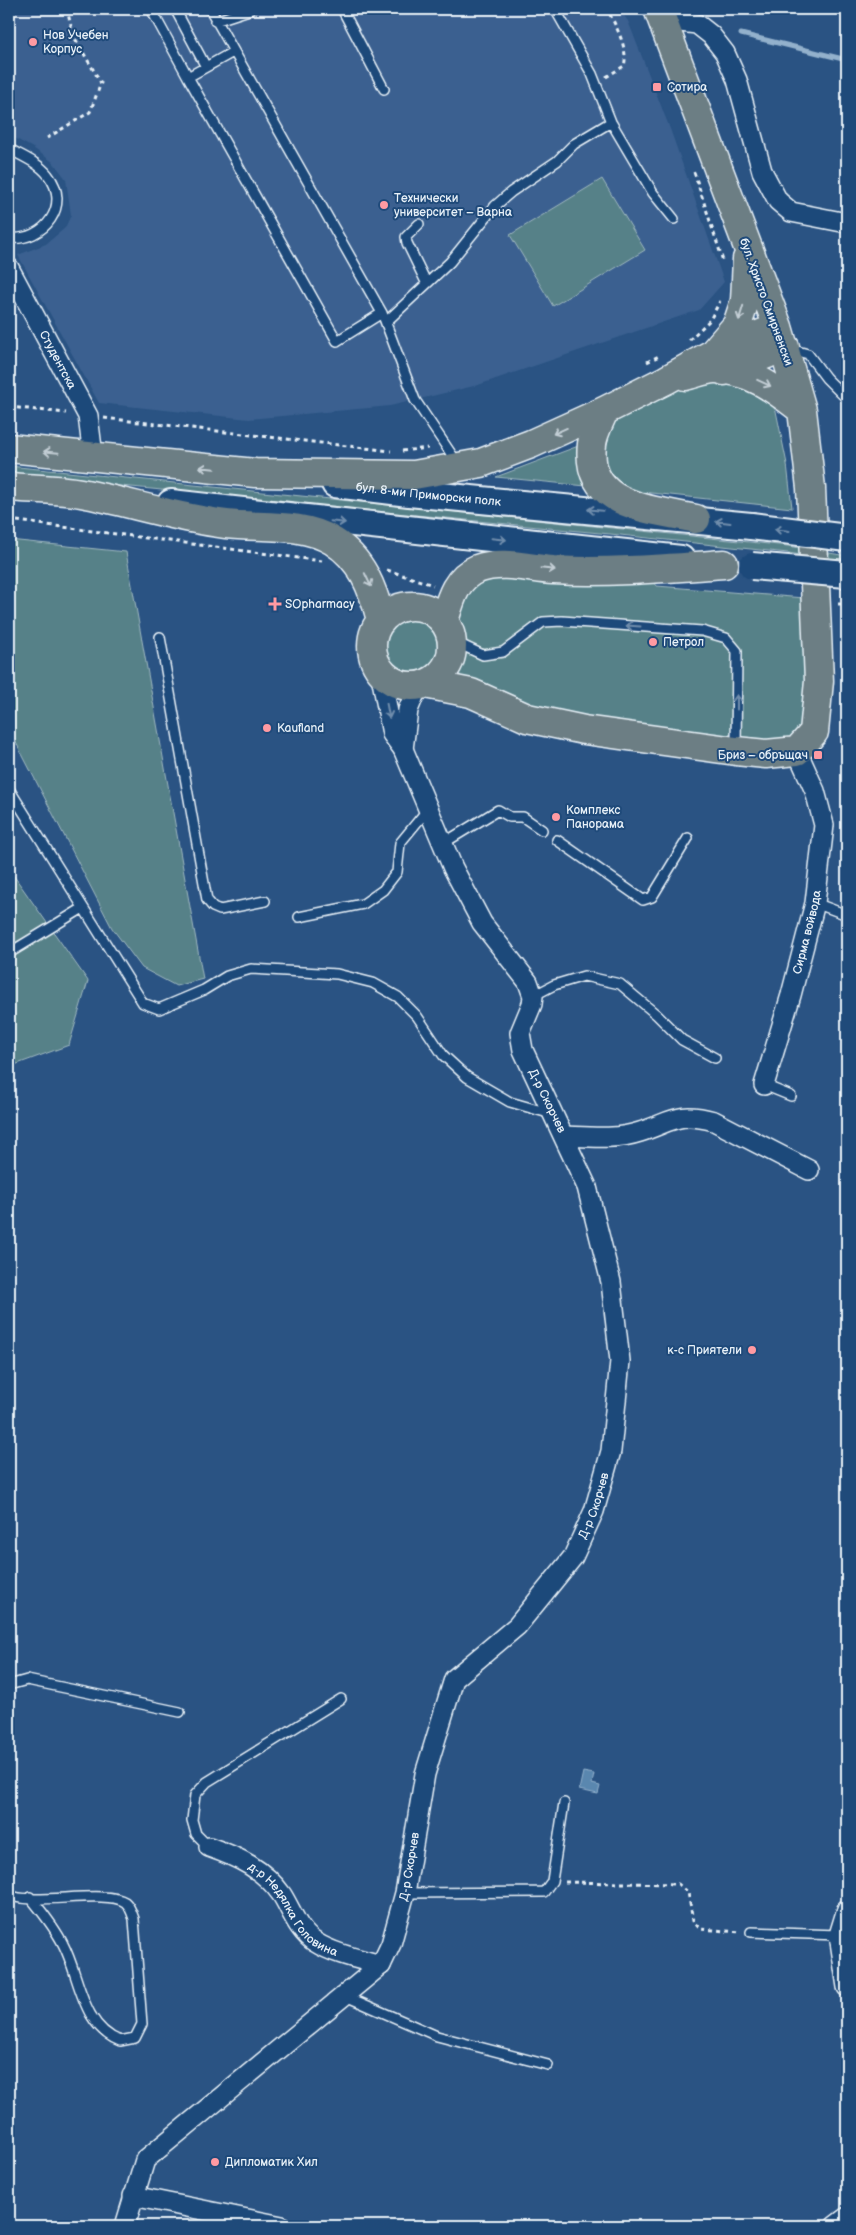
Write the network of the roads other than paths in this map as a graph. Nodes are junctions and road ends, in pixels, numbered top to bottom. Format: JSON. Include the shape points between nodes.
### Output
{"nodes":[{"id":1,"x":151,"y":9,"type":"edge"},
{"id":2,"x":175,"y":9,"type":"edge"},
{"id":3,"x":210,"y":9,"type":"edge"},
{"id":4,"x":252,"y":9,"type":"edge"},
{"id":5,"x":342,"y":9,"type":"edge"},
{"id":6,"x":555,"y":9,"type":"edge"},
{"id":7,"x":661,"y":18,"type":"edge"},
{"id":8,"x":215,"y":21,"type":"junction"},
{"id":9,"x":233,"y":52,"type":"junction"},
{"id":10,"x":206,"y":67,"type":"junction"},
{"id":11,"x":188,"y":77,"type":"junction"},
{"id":12,"x":384,"y":89,"type":"dead end"},
{"id":13,"x":611,"y":122,"type":"junction"},
{"id":14,"x":9,"y":149,"type":"edge"},
{"id":15,"x":674,"y":219,"type":"dead end"},
{"id":16,"x":847,"y":223,"type":"edge"},
{"id":17,"x":420,"y":224,"type":"dead end"},
{"id":18,"x":9,"y":238,"type":"edge"},
{"id":19,"x":746,"y":247,"type":"junction"},
{"id":20,"x":9,"y":268,"type":"edge"},
{"id":21,"x":426,"y":282,"type":"junction"},
{"id":22,"x":384,"y":318,"type":"junction"},
{"id":23,"x":782,"y":337,"type":"junction"},
{"id":24,"x":718,"y":362,"type":"junction"},
{"id":25,"x":846,"y":398,"type":"edge"},
{"id":26,"x":802,"y":410,"type":"junction"},
{"id":27,"x":604,"y":411,"type":"junction"},
{"id":28,"x":9,"y":448,"type":"edge"},
{"id":29,"x":93,"y":456,"type":"junction"},
{"id":30,"x":454,"y":456,"type":"junction"},
{"id":31,"x":255,"y":473,"type":"junction"},
{"id":32,"x":9,"y":487,"type":"edge"},
{"id":33,"x":81,"y":493,"type":"junction"},
{"id":34,"x":696,"y":519,"type":"junction"},
{"id":35,"x":847,"y":538,"type":"edge"},
{"id":36,"x":724,"y":564,"type":"junction"},
{"id":37,"x":847,"y":574,"type":"edge"},
{"id":38,"x":381,"y":620,"type":"junction"},
{"id":39,"x":160,"y":636,"type":"dead end"},
{"id":40,"x":449,"y":638,"type":"junction"},
{"id":41,"x":380,"y":670,"type":"junction"},
{"id":42,"x":421,"y":685,"type":"junction"},
{"id":43,"x":494,"y":702,"type":"junction"},
{"id":44,"x":403,"y":749,"type":"junction"},
{"id":45,"x":736,"y":751,"type":"junction"},
{"id":46,"x":797,"y":751,"type":"junction"},
{"id":47,"x":9,"y":789,"type":"edge"},
{"id":48,"x":428,"y":809,"type":"junction"},
{"id":49,"x":542,"y":830,"type":"dead end"},
{"id":50,"x":688,"y":838,"type":"dead end"},
{"id":51,"x":557,"y":840,"type":"dead end"},
{"id":52,"x":442,"y":844,"type":"junction"},
{"id":53,"x":264,"y":902,"type":"dead end"},
{"id":54,"x":815,"y":903,"type":"junction"},
{"id":55,"x":83,"y":908,"type":"junction"},
{"id":56,"x":847,"y":915,"type":"edge"},
{"id":57,"x":298,"y":917,"type":"dead end"},
{"id":58,"x":9,"y":953,"type":"edge"},
{"id":59,"x":533,"y":996,"type":"junction"},
{"id":60,"x":716,"y":1058,"type":"dead end"},
{"id":61,"x":764,"y":1085,"type":"joint"},
{"id":62,"x":791,"y":1096,"type":"dead end"},
{"id":63,"x":552,"y":1114,"type":"junction"},
{"id":64,"x":564,"y":1136,"type":"junction"},
{"id":65,"x":809,"y":1170,"type":"dead end"},
{"id":66,"x":9,"y":1685,"type":"edge"},
{"id":67,"x":341,"y":1699,"type":"dead end"},
{"id":68,"x":180,"y":1712,"type":"dead end"},
{"id":69,"x":564,"y":1803,"type":"dead end"},
{"id":70,"x":209,"y":1847,"type":"joint"},
{"id":71,"x":405,"y":1893,"type":"junction"},
{"id":72,"x":9,"y":1895,"type":"edge"},
{"id":73,"x":30,"y":1897,"type":"junction"},
{"id":74,"x":847,"y":1909,"type":"edge"},
{"id":75,"x":751,"y":1932,"type":"road end"},
{"id":76,"x":839,"y":1935,"type":"junction"},
{"id":77,"x":380,"y":1965,"type":"junction"},
{"id":78,"x":847,"y":1987,"type":"edge"},
{"id":79,"x":343,"y":1995,"type":"junction"},
{"id":80,"x":548,"y":2065,"type":"dead end"},
{"id":81,"x":134,"y":2196,"type":"junction"},
{"id":82,"x":847,"y":2217,"type":"edge"},
{"id":83,"x":125,"y":2226,"type":"edge"},
{"id":84,"x":282,"y":2226,"type":"edge"},
{"id":85,"x":835,"y":2226,"type":"edge"}],
"edges":[{"from":1,"to":11,"type":"lane"},
{"from":2,"to":10,"type":"lane"},
{"from":3,"to":8,"type":"lane"},
{"from":4,"to":8,"type":"lane"},
{"from":5,"to":12,"type":"lane"},
{"from":6,"to":13,"type":"lane","via":[[595,83]]},
{"from":7,"to":16,"type":"street","via":[[697,24],[725,53],[737,80],[765,178],[778,201],[791,212]]},
{"from":7,"to":19,"type":"main road","name":"бул. Христо Смирненски"},
{"from":8,"to":9,"type":"lane"},
{"from":9,"to":10,"type":"lane"},
{"from":9,"to":22,"type":"lane"},
{"from":10,"to":11,"type":"lane"},
{"from":11,"to":22,"type":"lane","via":[[336,341]]},
{"from":13,"to":15,"type":"lane","via":[[653,193]]},
{"from":13,"to":21,"type":"lane","via":[[574,144],[557,161],[511,192],[495,206],[450,262]]},
{"from":14,"to":18,"type":"lane","via":[[47,173],[54,184],[57,203],[51,220],[40,232],[22,239]]},
{"from":17,"to":21,"type":"lane","via":[[406,237]]},
{"from":19,"to":23,"type":"main road","name":"бул. Христо Смирненски"},
{"from":19,"to":24,"type":"main road","one_way":true,"via":[[745,301]]},
{"from":20,"to":29,"type":"street","name":"Студентска","via":[[88,416]]},
{"from":21,"to":22,"type":"lane"},
{"from":22,"to":30,"type":"lane","via":[[415,400]]},
{"from":23,"to":24,"type":"main road"},
{"from":23,"to":25,"type":"lane","via":[[808,354]]},
{"from":23,"to":26,"type":"main road","name":"бул. Христо Смирненски"},
{"from":24,"to":26,"type":"main road","one_way":true,"via":[[768,384]]},
{"from":24,"to":27,"type":"main road","via":[[658,366]]},
{"from":26,"to":46,"type":"main road","name":"бул. Христо Смирненски","via":[[811,488],[819,681],[814,732]]},
{"from":27,"to":30,"type":"main road","one_way":true,"via":[[481,463]]},
{"from":27,"to":34,"type":"main road","via":[[592,442],[592,460],[602,488],[625,502]]},
{"from":29,"to":28,"type":"main road","name":"бул. 8-ми Приморски полк","one_way":true},
{"from":31,"to":29,"type":"main road","name":"бул. 8-ми Приморски полк","one_way":true},
{"from":30,"to":31,"type":"main road","via":[[414,475]]},
{"from":34,"to":31,"type":"main road","name":"бул. 8-ми Приморски полк","one_way":true,"via":[[409,494]]},
{"from":32,"to":33,"type":"main road"},
{"from":33,"to":36,"type":"main road","one_way":true},
{"from":33,"to":38,"type":"main road","one_way":true,"via":[[156,512],[225,524],[302,530],[332,540],[361,566]]},
{"from":35,"to":34,"type":"main road","name":"бул. 8-ми Приморски полк","one_way":true,"bridge":true},
{"from":36,"to":37,"type":"main road","bridge":true},
{"from":40,"to":36,"type":"main road","one_way":true,"via":[[453,592],[476,569],[500,564],[552,570],[645,570]]},
{"from":38,"to":40,"type":"main road","via":[[393,610],[409,606],[424,608]]},
{"from":38,"to":41,"type":"main road","via":[[372,645],[372,654]]},
{"from":39,"to":53,"type":"lane","via":[[207,900],[220,910]]},
{"from":40,"to":42,"type":"main road","via":[[442,672]]},
{"from":40,"to":43,"type":"main road","via":[[460,675]]},
{"from":45,"to":40,"type":"lane","one_way":true,"via":[[737,651],[726,638],[702,631],[562,621],[543,622],[503,652],[483,655]]},
{"from":41,"to":42,"type":"main road","via":[[399,684]]},
{"from":41,"to":44,"type":"street","one_way":true,"via":[[392,734]]},
{"from":42,"to":43,"type":"main road","via":[[455,688]]},
{"from":42,"to":44,"type":"street","via":[[408,710]]},
{"from":43,"to":45,"type":"main road","via":[[527,718],[584,730]]},
{"from":44,"to":48,"type":"street"},
{"from":45,"to":46,"type":"main road","via":[[766,754]]},
{"from":46,"to":54,"type":"street","name":"Сирма войвода","via":[[815,791],[824,825]]},
{"from":47,"to":55,"type":"lane"},
{"from":48,"to":52,"type":"street"},
{"from":48,"to":57,"type":"lane","via":[[400,842],[397,872],[383,890],[363,904]]},
{"from":49,"to":52,"type":"lane","via":[[523,817],[510,817],[498,810]]},
{"from":50,"to":51,"type":"lane","via":[[652,897],[643,900]]},
{"from":52,"to":59,"type":"street","via":[[482,923],[528,982]]},
{"from":54,"to":56,"type":"lane"},
{"from":54,"to":61,"type":"street","name":"Сирма войвода"},
{"from":55,"to":58,"type":"lane"},
{"from":55,"to":63,"type":"lane","via":[[143,1003],[159,1009],[204,990],[227,976],[251,969],[337,974],[373,983],[398,998],[417,1016],[443,1055],[467,1077],[510,1102]]},
{"from":59,"to":60,"type":"lane","via":[[554,985],[584,976],[620,984],[682,1040]]},
{"from":59,"to":63,"type":"street","name":"Д-р Скорчев","via":[[520,1033],[523,1050]]},
{"from":61,"to":62,"type":"lane","name":"Сирма войвода"},
{"from":63,"to":64,"type":"street","name":"Д-р Скорчев"},
{"from":64,"to":65,"type":"street","via":[[600,1138],[640,1132],[671,1118],[697,1117],[714,1121]]},
{"from":64,"to":71,"type":"street","name":"Д-р Скорчев","via":[[586,1187],[611,1282],[620,1361],[611,1451],[594,1511],[573,1557],[517,1626],[454,1678],[425,1774]]},
{"from":66,"to":68,"type":"lane","via":[[27,1680]]},
{"from":67,"to":70,"type":"lane","via":[[207,1782],[195,1795],[192,1820],[196,1834]]},
{"from":69,"to":71,"type":"lane","via":[[548,1890],[539,1894]]},
{"from":70,"to":77,"type":"street","name":"д-р Недялка Головина","via":[[234,1855],[266,1876],[282,1895],[302,1930],[314,1942]]},
{"from":71,"to":77,"type":"street","name":"Д-р Скорчев","via":[[391,1944]]},
{"from":72,"to":73,"type":"lane"},
{"from":73,"to":73,"type":"lane","via":[[50,1921],[64,1946],[87,2008],[99,2026],[120,2041],[134,2038],[142,2024],[134,1919],[128,1905],[114,1898]]},
{"from":74,"to":76,"type":"street"},
{"from":75,"to":76,"type":"lane"},
{"from":76,"to":78,"type":"street"},
{"from":77,"to":79,"type":"street","name":"Д-р Скорчев"},
{"from":79,"to":80,"type":"lane","via":[[436,2036]]},
{"from":79,"to":81,"type":"street","name":"Д-р Скорчев","via":[[145,2160]]},
{"from":81,"to":83,"type":"street","name":"Д-р Скорчев"},
{"from":81,"to":84,"type":"street"},
{"from":82,"to":85,"type":"street"}]}
